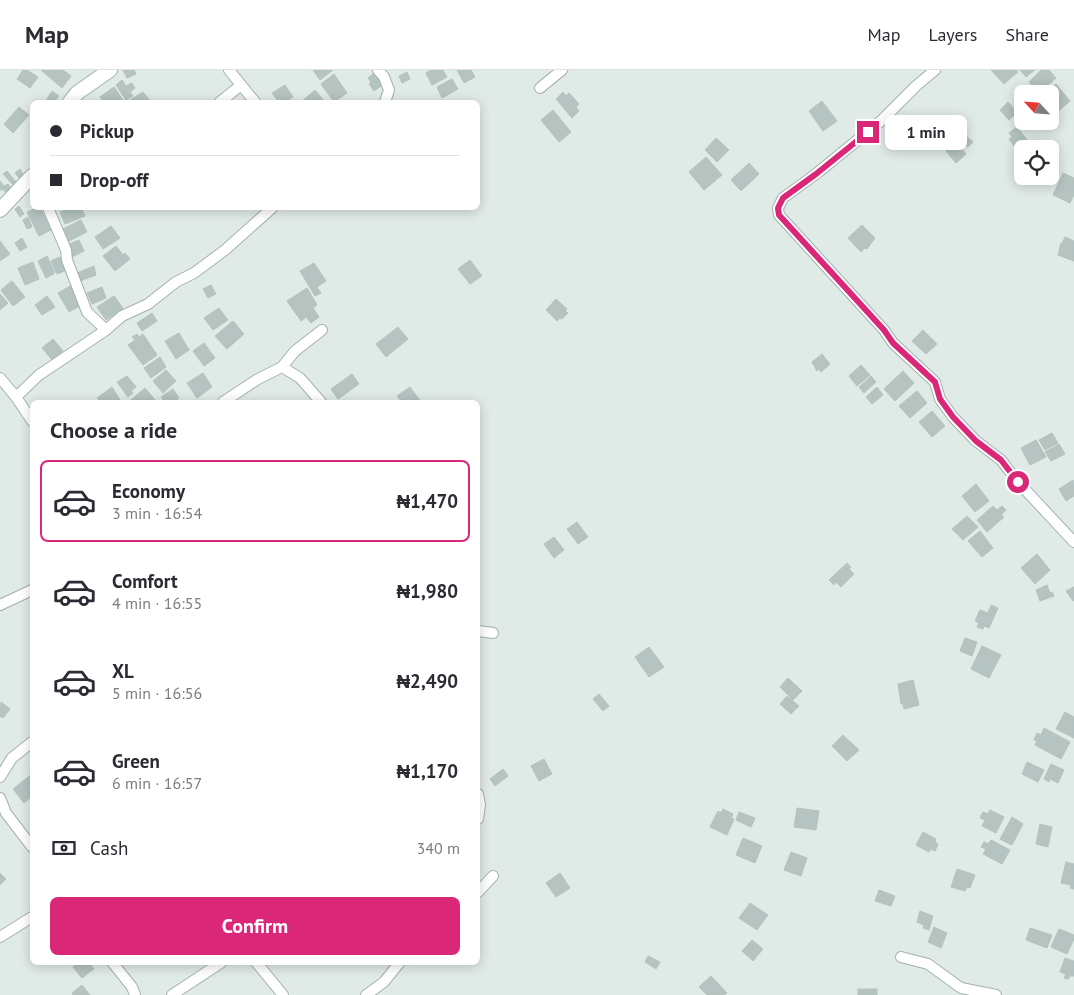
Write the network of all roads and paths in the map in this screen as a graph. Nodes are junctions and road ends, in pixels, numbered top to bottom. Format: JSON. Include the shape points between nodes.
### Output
{"nodes":[{"id":1,"x":110,"y":70,"type":"edge"},
{"id":2,"x":228,"y":70,"type":"edge"},
{"id":3,"x":378,"y":70,"type":"edge"},
{"id":4,"x":562,"y":70,"type":"edge"},
{"id":5,"x":935,"y":70,"type":"edge"},
{"id":6,"x":241,"y":85,"type":"junction"},
{"id":7,"x":540,"y":88,"type":"dead end"},
{"id":8,"x":72,"y":100,"type":"edge"},
{"id":9,"x":222,"y":100,"type":"edge"},
{"id":10,"x":253,"y":100,"type":"edge"},
{"id":11,"x":386,"y":100,"type":"edge"},
{"id":12,"x":30,"y":178,"type":"edge"},
{"id":13,"x":0,"y":210,"type":"edge"},
{"id":14,"x":49,"y":210,"type":"edge"},
{"id":15,"x":270,"y":210,"type":"edge"},
{"id":16,"x":106,"y":330,"type":"junction"},
{"id":17,"x":322,"y":330,"type":"dead end"},
{"id":18,"x":282,"y":367,"type":"junction"},
{"id":19,"x":0,"y":378,"type":"edge"},
{"id":20,"x":16,"y":397,"type":"junction"},
{"id":21,"x":226,"y":400,"type":"edge"},
{"id":22,"x":320,"y":400,"type":"edge"},
{"id":23,"x":30,"y":418,"type":"edge"},
{"id":24,"x":1074,"y":542,"type":"edge"},
{"id":25,"x":30,"y":591,"type":"edge"},
{"id":26,"x":0,"y":605,"type":"edge"},
{"id":27,"x":480,"y":631,"type":"edge"},
{"id":28,"x":493,"y":632,"type":"dead end"},
{"id":29,"x":30,"y":744,"type":"edge"},
{"id":30,"x":0,"y":777,"type":"edge"},
{"id":31,"x":0,"y":798,"type":"edge"},
{"id":32,"x":30,"y":844,"type":"edge"},
{"id":33,"x":493,"y":876,"type":"dead end"},
{"id":34,"x":480,"y":890,"type":"edge"},
{"id":35,"x":30,"y":918,"type":"edge"},
{"id":36,"x":0,"y":936,"type":"edge"},
{"id":37,"x":901,"y":957,"type":"dead end"},
{"id":38,"x":114,"y":965,"type":"edge"},
{"id":39,"x":217,"y":965,"type":"edge"},
{"id":40,"x":258,"y":965,"type":"edge"},
{"id":41,"x":398,"y":965,"type":"edge"},
{"id":42,"x":135,"y":995,"type":"edge"},
{"id":43,"x":172,"y":995,"type":"edge"},
{"id":44,"x":283,"y":995,"type":"edge"},
{"id":45,"x":366,"y":995,"type":"edge"},
{"id":46,"x":996,"y":995,"type":"edge"}],
"edges":[{"from":1,"to":8,"type":"street"},
{"from":2,"to":6,"type":"street"},
{"from":3,"to":11,"type":"street","via":[[389,90]]},
{"from":4,"to":7,"type":"street"},
{"from":5,"to":24,"type":"street","via":[[875,126],[783,198],[778,208],[779,215],[893,343],[935,382],[940,399],[953,417],[976,441],[1001,460]]},
{"from":6,"to":9,"type":"street"},
{"from":6,"to":10,"type":"street"},
{"from":12,"to":13,"type":"street"},
{"from":14,"to":16,"type":"street","via":[[87,312]]},
{"from":15,"to":16,"type":"street","via":[[194,273],[176,282],[148,304],[122,316]]},
{"from":16,"to":20,"type":"street","via":[[39,375]]},
{"from":17,"to":18,"type":"street","via":[[295,351]]},
{"from":18,"to":21,"type":"street"},
{"from":18,"to":22,"type":"street","via":[[300,378]]},
{"from":19,"to":20,"type":"street"},
{"from":20,"to":23,"type":"street"},
{"from":25,"to":26,"type":"street"},
{"from":27,"to":28,"type":"street"},
{"from":29,"to":30,"type":"street","via":[[12,758]]},
{"from":31,"to":32,"type":"street","via":[[6,813]]},
{"from":33,"to":34,"type":"street"},
{"from":35,"to":36,"type":"street"},
{"from":37,"to":46,"type":"street","via":[[928,964],[957,986]]},
{"from":38,"to":42,"type":"street"},
{"from":39,"to":43,"type":"street"},
{"from":40,"to":44,"type":"street"},
{"from":41,"to":45,"type":"street","via":[[384,982]]}]}
